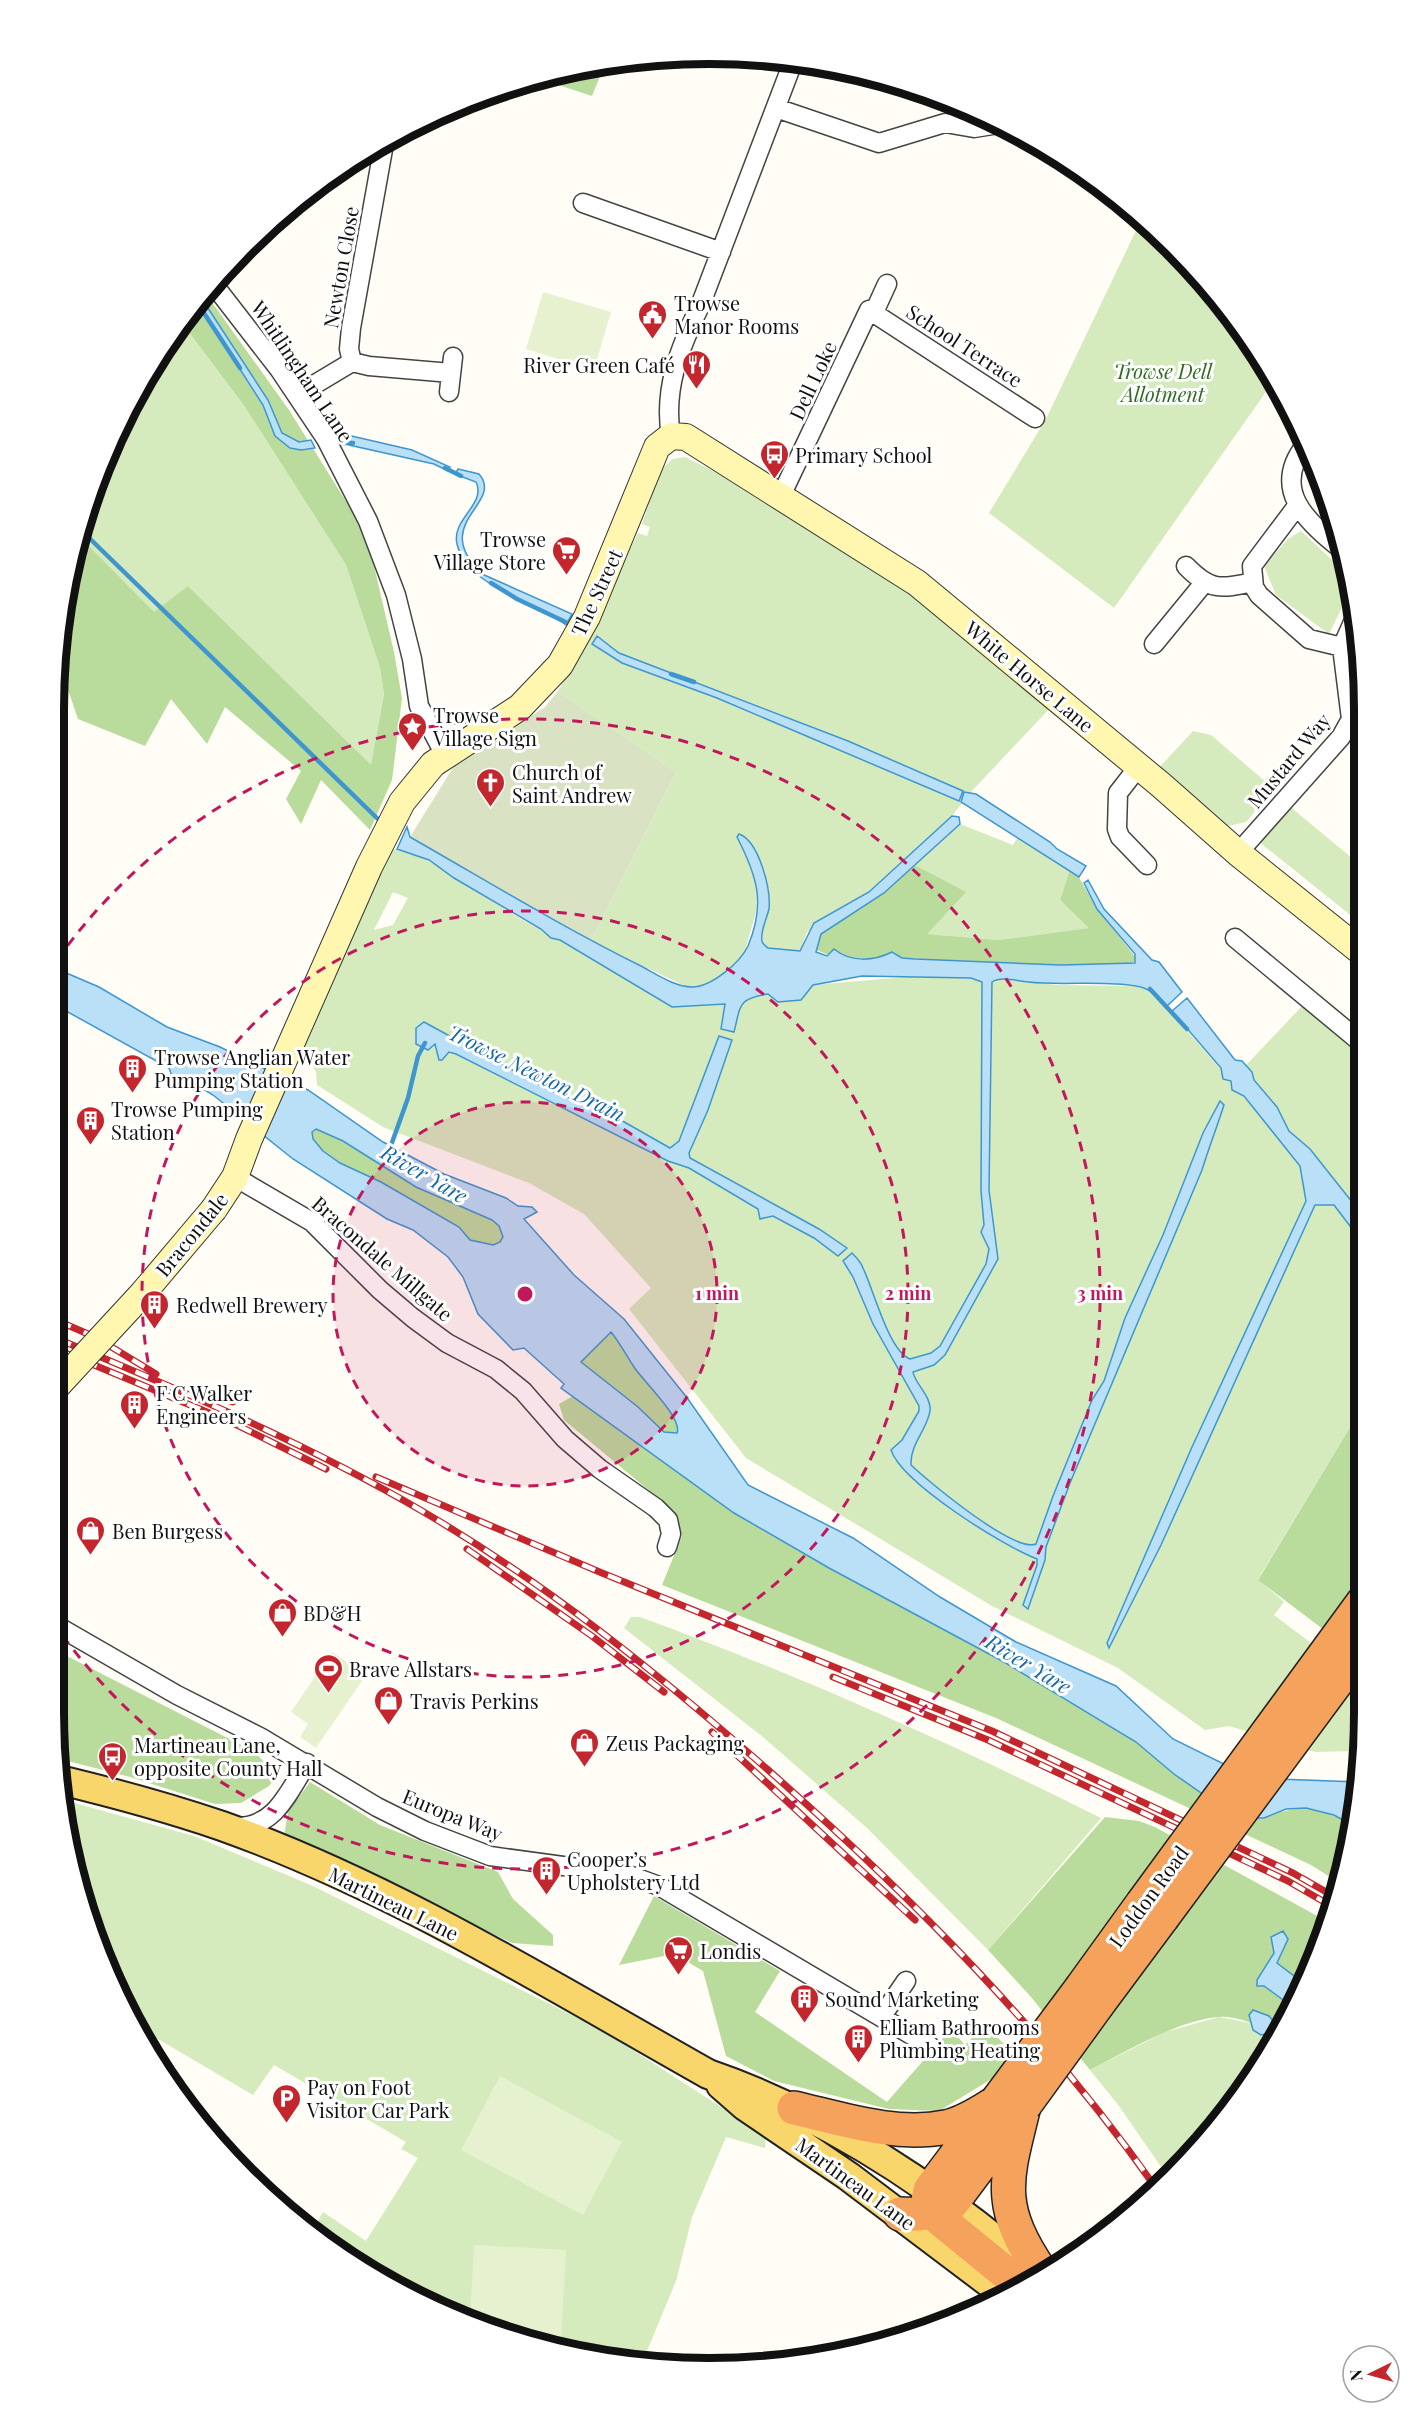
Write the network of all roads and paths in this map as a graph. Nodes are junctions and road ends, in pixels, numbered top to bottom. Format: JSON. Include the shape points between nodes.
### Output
{"nodes":[{"id":1,"x":790,"y":70,"type":"edge"},
{"id":2,"x":776,"y":108,"type":"junction"},
{"id":3,"x":984,"y":126,"type":"edge"},
{"id":4,"x":382,"y":154,"type":"edge"},
{"id":5,"x":583,"y":203,"type":"dead end"},
{"id":6,"x":721,"y":252,"type":"junction"},
{"id":7,"x":887,"y":284,"type":"dead end"},
{"id":8,"x":219,"y":291,"type":"edge"},
{"id":9,"x":869,"y":310,"type":"junction"},
{"id":10,"x":352,"y":362,"type":"junction"},
{"id":11,"x":449,"y":392,"type":"dead end"},
{"id":12,"x":297,"y":395,"type":"junction"},
{"id":13,"x":1035,"y":418,"type":"dead end"},
{"id":14,"x":672,"y":436,"type":"junction"},
{"id":15,"x":1301,"y":453,"type":"edge"},
{"id":16,"x":780,"y":498,"type":"junction"},
{"id":17,"x":1297,"y":506,"type":"junction"},
{"id":18,"x":1332,"y":540,"type":"edge"},
{"id":19,"x":1186,"y":566,"type":"dead end"},
{"id":20,"x":1253,"y":582,"type":"junction"},
{"id":21,"x":1204,"y":583,"type":"junction"},
{"id":22,"x":1349,"y":630,"type":"edge"},
{"id":23,"x":1154,"y":644,"type":"dead end"},
{"id":24,"x":1342,"y":647,"type":"junction"},
{"id":25,"x":1354,"y":692,"type":"edge"},
{"id":26,"x":1354,"y":712,"type":"edge"},
{"id":27,"x":446,"y":755,"type":"junction"},
{"id":28,"x":1139,"y":766,"type":"junction"},
{"id":29,"x":1238,"y":853,"type":"junction"},
{"id":30,"x":1147,"y":865,"type":"dead end"},
{"id":31,"x":1235,"y":938,"type":"dead end"},
{"id":32,"x":1354,"y":946,"type":"edge"},
{"id":33,"x":1354,"y":1037,"type":"edge"},
{"id":34,"x":285,"y":1057,"type":"joint"},
{"id":35,"x":235,"y":1177,"type":"junction"},
{"id":36,"x":64,"y":1379,"type":"edge"},
{"id":37,"x":668,"y":1547,"type":"dead end"},
{"id":38,"x":1354,"y":1616,"type":"edge"},
{"id":39,"x":64,"y":1630,"type":"edge"},
{"id":40,"x":1354,"y":1658,"type":"edge"},
{"id":41,"x":307,"y":1763,"type":"junction"},
{"id":42,"x":69,"y":1782,"type":"edge"},
{"id":43,"x":222,"y":1826,"type":"junction"},
{"id":44,"x":1152,"y":1911,"type":"junction"},
{"id":45,"x":906,"y":1981,"type":"dead end"},
{"id":46,"x":882,"y":2016,"type":"junction"},
{"id":47,"x":930,"y":2046,"type":"dead end"},
{"id":48,"x":708,"y":2074,"type":"junction"},
{"id":49,"x":1010,"y":2104,"type":"junction"},
{"id":50,"x":794,"y":2108,"type":"junction"},
{"id":51,"x":928,"y":2205,"type":"junction"},
{"id":52,"x":1036,"y":2268,"type":"edge"},
{"id":53,"x":1034,"y":2270,"type":"edge"},
{"id":54,"x":1015,"y":2280,"type":"edge"},
{"id":55,"x":999,"y":2289,"type":"edge"}],
"edges":[{"from":1,"to":2,"type":"street"},
{"from":2,"to":3,"type":"street","via":[[879,143],[945,123]]},
{"from":2,"to":6,"type":"street"},
{"from":4,"to":10,"type":"street","name":"Newton Close","via":[[351,328]]},
{"from":5,"to":6,"type":"street"},
{"from":6,"to":14,"type":"street","via":[[670,386],[668,412]]},
{"from":7,"to":9,"type":"street","name":"Dell Loke","via":[[876,308]]},
{"from":8,"to":12,"type":"street","name":"Whitlingham Lane"},
{"from":9,"to":13,"type":"street","name":"School Terrace"},
{"from":9,"to":16,"type":"street","name":"Dell Loke"},
{"from":10,"to":11,"type":"street","via":[[369,366],[452,365]]},
{"from":10,"to":12,"type":"street"},
{"from":12,"to":27,"type":"street","name":"Whitlingham Lane","via":[[328,443],[368,521],[396,595],[419,706]]},
{"from":14,"to":16,"type":"street","name":"White Horse Lane","via":[[686,437]]},
{"from":14,"to":27,"type":"street","name":"The Street","via":[[664,439],[655,451],[587,617],[560,665],[520,707]]},
{"from":15,"to":17,"type":"street","via":[[1290,479]]},
{"from":16,"to":28,"type":"street","name":"White Horse Lane","via":[[917,583]]},
{"from":17,"to":18,"type":"street"},
{"from":17,"to":20,"type":"street","via":[[1252,566]]},
{"from":19,"to":21,"type":"street"},
{"from":20,"to":21,"type":"street","via":[[1217,587]]},
{"from":20,"to":24,"type":"street","via":[[1259,595],[1310,639]]},
{"from":21,"to":23,"type":"street"},
{"from":22,"to":24,"type":"street"},
{"from":24,"to":25,"type":"street","name":"Mustard Way"},
{"from":26,"to":29,"type":"street","name":"Mustard Way","via":[[1341,737]]},
{"from":27,"to":34,"type":"street","name":"The Street","via":[[420,777],[402,802]]},
{"from":28,"to":29,"type":"street","name":"White Horse Lane"},
{"from":28,"to":30,"type":"street","via":[[1118,793],[1117,829]]},
{"from":29,"to":32,"type":"street","name":"White Horse Lane"},
{"from":31,"to":33,"type":"street"},
{"from":34,"to":35,"type":"street","name":"Bracondale"},
{"from":35,"to":36,"type":"street","name":"Bracondale","bridge":true,"via":[[214,1209],[143,1293]]},
{"from":35,"to":37,"type":"street","name":"Bracondale Millgate","via":[[312,1222],[412,1318],[523,1390],[565,1439],[668,1520]]},
{"from":38,"to":44,"type":"highway","name":"Loddon Road","bridge":true},
{"from":39,"to":41,"type":"street","name":"Europa Way"},
{"from":40,"to":44,"type":"highway","name":"Loddon Road","bridge":true},
{"from":41,"to":43,"type":"street","via":[[272,1816],[245,1827]]},
{"from":41,"to":46,"type":"street","name":"Europa Way","via":[[398,1818],[490,1856],[629,1875],[659,1886]]},
{"from":42,"to":43,"type":"main road","name":"Martineau Lane"},
{"from":43,"to":48,"type":"main road","name":"Martineau Lane","via":[[342,1876],[456,1932]]},
{"from":44,"to":49,"type":"highway","name":"Loddon Road","bridge":true},
{"from":45,"to":46,"type":"street"},
{"from":46,"to":47,"type":"street","name":"Europa Way"},
{"from":48,"to":50,"type":"main road","name":"Martineau Lane"},
{"from":48,"to":51,"type":"main road","name":"Martineau Lane","via":[[745,2106]]},
{"from":49,"to":50,"type":"highway","via":[[946,2127],[908,2129],[868,2125]]},
{"from":49,"to":51,"type":"highway","name":"Loddon Road"},
{"from":49,"to":52,"type":"highway","name":"Loddon Road","via":[[1007,2192],[1013,2219]]},
{"from":50,"to":51,"type":"main road","name":"Martineau Lane"},
{"from":51,"to":53,"type":"main road","name":"Martineau Lane"},
{"from":51,"to":54,"type":"highway","name":"Martineau Lane"},
{"from":51,"to":55,"type":"main road","name":"Martineau Lane"}]}
